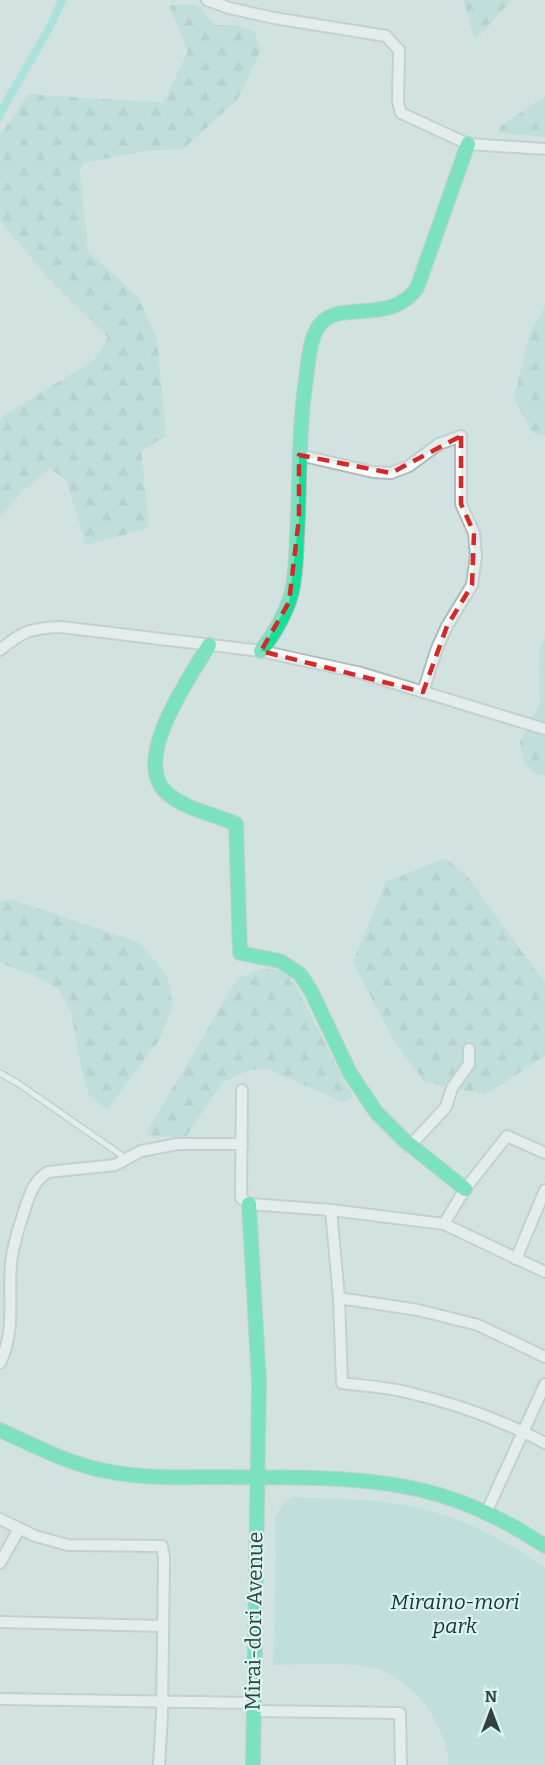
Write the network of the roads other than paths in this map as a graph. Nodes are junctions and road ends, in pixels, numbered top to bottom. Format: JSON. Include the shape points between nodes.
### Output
{"nodes":[{"id":1,"x":207,"y":0,"type":"edge"},
{"id":2,"x":468,"y":144,"type":"junction"},
{"id":3,"x":545,"y":149,"type":"edge"},
{"id":4,"x":299,"y":455,"type":"junction"},
{"id":5,"x":209,"y":645,"type":"junction"},
{"id":6,"x":0,"y":651,"type":"edge"},
{"id":7,"x":261,"y":651,"type":"junction"},
{"id":8,"x":423,"y":692,"type":"junction"},
{"id":9,"x":545,"y":729,"type":"edge"},
{"id":10,"x":469,"y":1049,"type":"dead end"},
{"id":11,"x":0,"y":1073,"type":"edge"},
{"id":12,"x":242,"y":1090,"type":"dead end"},
{"id":13,"x":242,"y":1144,"type":"junction"},
{"id":14,"x":409,"y":1147,"type":"junction"},
{"id":15,"x":545,"y":1152,"type":"edge"},
{"id":16,"x":127,"y":1159,"type":"junction"},
{"id":17,"x":465,"y":1189,"type":"junction"},
{"id":18,"x":545,"y":1190,"type":"edge"},
{"id":19,"x":249,"y":1204,"type":"junction"},
{"id":20,"x":331,"y":1210,"type":"junction"},
{"id":21,"x":444,"y":1224,"type":"junction"},
{"id":22,"x":516,"y":1258,"type":"junction"},
{"id":23,"x":545,"y":1272,"type":"edge"},
{"id":24,"x":0,"y":1290,"type":"edge"},
{"id":25,"x":11,"y":1294,"type":"junction"},
{"id":26,"x":339,"y":1298,"type":"junction"},
{"id":27,"x":545,"y":1357,"type":"edge"},
{"id":28,"x":0,"y":1363,"type":"edge"},
{"id":29,"x":545,"y":1384,"type":"edge"},
{"id":30,"x":0,"y":1431,"type":"edge"},
{"id":31,"x":523,"y":1431,"type":"junction"},
{"id":32,"x":545,"y":1443,"type":"edge"},
{"id":33,"x":256,"y":1478,"type":"junction"},
{"id":34,"x":486,"y":1513,"type":"junction"},
{"id":35,"x":0,"y":1519,"type":"edge"},
{"id":36,"x":19,"y":1529,"type":"junction"},
{"id":37,"x":545,"y":1546,"type":"edge"},
{"id":38,"x":0,"y":1563,"type":"edge"},
{"id":39,"x":0,"y":1622,"type":"edge"},
{"id":40,"x":163,"y":1626,"type":"junction"},
{"id":41,"x":0,"y":1699,"type":"edge"},
{"id":42,"x":162,"y":1702,"type":"junction"},
{"id":43,"x":253,"y":1707,"type":"junction"},
{"id":44,"x":159,"y":1765,"type":"edge"},
{"id":45,"x":253,"y":1765,"type":"edge"},
{"id":46,"x":400,"y":1765,"type":"edge"}],
"edges":[{"from":1,"to":2,"type":"street","via":[[273,18],[386,36],[399,50],[401,113]]},
{"from":2,"to":3,"type":"street"},
{"from":2,"to":4,"type":"street","via":[[417,288],[405,302],[393,307],[346,312],[330,316],[320,324],[312,341],[303,397]]},
{"from":4,"to":7,"type":"street","via":[[298,529],[289,602]]},
{"from":4,"to":8,"type":"street","via":[[391,473],[460,436],[460,504],[474,533],[476,556],[472,585],[447,626]]},
{"from":5,"to":6,"type":"street","via":[[61,627],[20,633]]},
{"from":5,"to":7,"type":"street"},
{"from":5,"to":14,"type":"street","via":[[163,729],[156,752],[159,786],[189,807],[236,824],[240,953],[288,965],[299,973],[355,1083]]},
{"from":7,"to":8,"type":"street","via":[[361,673]]},
{"from":8,"to":9,"type":"street"},
{"from":10,"to":14,"type":"street","via":[[469,1064],[452,1088],[446,1107]]},
{"from":11,"to":16,"type":"lane"},
{"from":12,"to":13,"type":"street"},
{"from":13,"to":16,"type":"street","via":[[178,1144],[141,1151]]},
{"from":13,"to":19,"type":"street","via":[[241,1198]]},
{"from":14,"to":17,"type":"street"},
{"from":15,"to":17,"type":"street","via":[[507,1136]]},
{"from":16,"to":25,"type":"street","via":[[115,1165],[48,1172],[39,1177],[15,1239]]},
{"from":17,"to":21,"type":"street"},
{"from":18,"to":22,"type":"street"},
{"from":19,"to":20,"type":"street"},
{"from":19,"to":33,"type":"street","name":"Mirai-dori Avenue","via":[[259,1382]]},
{"from":20,"to":21,"type":"street"},
{"from":20,"to":26,"type":"street"},
{"from":21,"to":22,"type":"street"},
{"from":22,"to":23,"type":"street"},
{"from":24,"to":25,"type":"street"},
{"from":25,"to":28,"type":"street","via":[[12,1322]]},
{"from":26,"to":27,"type":"street","via":[[418,1310],[478,1325]]},
{"from":26,"to":31,"type":"street","via":[[342,1383],[406,1392]]},
{"from":29,"to":31,"type":"street"},
{"from":30,"to":33,"type":"street","via":[[67,1460],[107,1471]]},
{"from":31,"to":32,"type":"street"},
{"from":31,"to":34,"type":"street"},
{"from":33,"to":34,"type":"street","via":[[399,1486]]},
{"from":33,"to":43,"type":"street","name":"Mirai-dori Avenue"},
{"from":34,"to":37,"type":"street"},
{"from":35,"to":36,"type":"street"},
{"from":36,"to":38,"type":"street"},
{"from":36,"to":40,"type":"street","via":[[68,1545],[162,1546]]},
{"from":39,"to":40,"type":"street"},
{"from":40,"to":42,"type":"street"},
{"from":41,"to":42,"type":"street"},
{"from":42,"to":43,"type":"street"},
{"from":42,"to":44,"type":"street"},
{"from":43,"to":45,"type":"street","name":"Mirai-dori Avenue"},
{"from":43,"to":46,"type":"street","via":[[400,1713]]}]}
